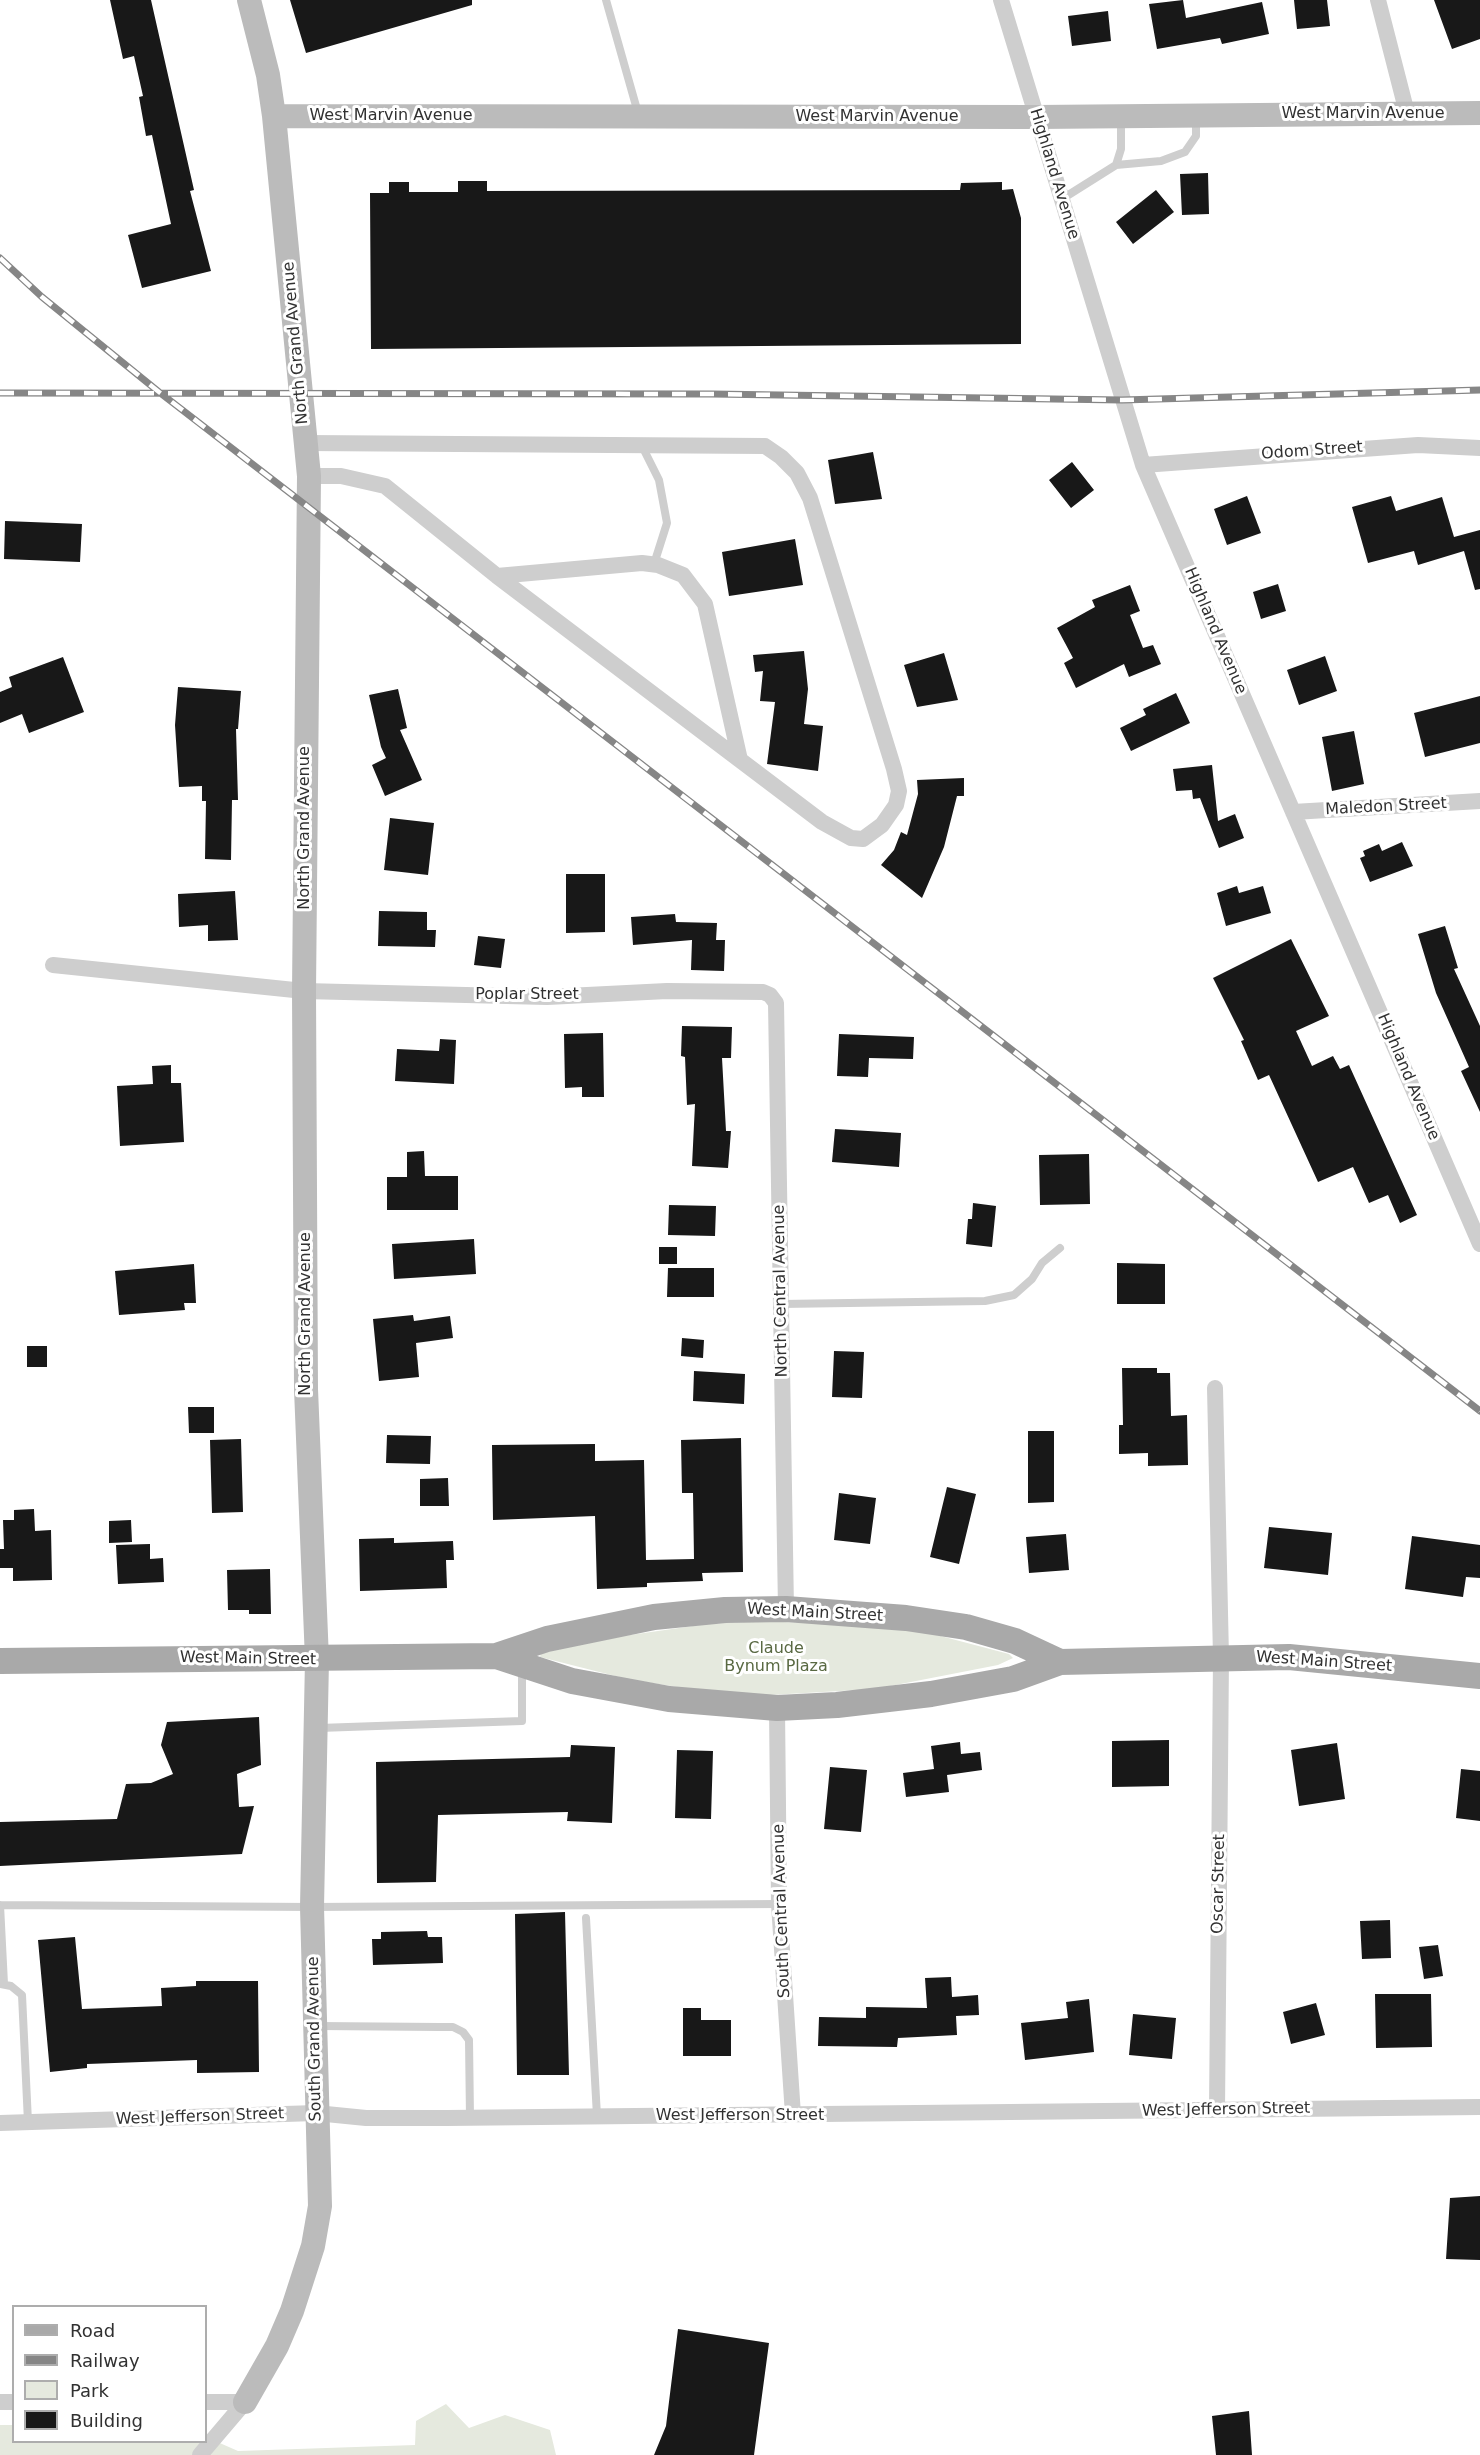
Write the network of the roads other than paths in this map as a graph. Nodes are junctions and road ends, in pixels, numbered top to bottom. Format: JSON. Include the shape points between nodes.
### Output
{"nodes":[{"id":1,"x":249,"y":0,"type":"edge"},
{"id":2,"x":606,"y":0,"type":"edge"},
{"id":3,"x":1000,"y":0,"type":"edge"},
{"id":4,"x":1378,"y":0,"type":"edge"},
{"id":5,"x":1407,"y":113,"type":"junction"},
{"id":6,"x":1480,"y":113,"type":"edge"},
{"id":7,"x":1197,"y":114,"type":"junction"},
{"id":8,"x":1122,"y":115,"type":"junction"},
{"id":9,"x":274,"y":116,"type":"junction"},
{"id":10,"x":639,"y":117,"type":"junction"},
{"id":11,"x":1037,"y":117,"type":"junction"},
{"id":12,"x":1116,"y":165,"type":"junction"},
{"id":13,"x":1062,"y":199,"type":"junction"},
{"id":14,"x":305,"y":443,"type":"junction"},
{"id":15,"x":642,"y":445,"type":"junction"},
{"id":16,"x":1480,"y":448,"type":"edge"},
{"id":17,"x":1143,"y":465,"type":"junction"},
{"id":18,"x":309,"y":476,"type":"junction"},
{"id":19,"x":654,"y":564,"type":"junction"},
{"id":20,"x":497,"y":576,"type":"junction"},
{"id":21,"x":740,"y":760,"type":"junction"},
{"id":22,"x":1480,"y":801,"type":"edge"},
{"id":23,"x":1293,"y":812,"type":"junction"},
{"id":24,"x":53,"y":965,"type":"dead end"},
{"id":25,"x":304,"y":991,"type":"junction"},
{"id":26,"x":750,"y":992,"type":"joint"},
{"id":27,"x":1480,"y":1244,"type":"edge"},
{"id":28,"x":1060,"y":1248,"type":"dead end"},
{"id":29,"x":781,"y":1304,"type":"junction"},
{"id":30,"x":1215,"y":1388,"type":"dead end"},
{"id":31,"x":786,"y":1609,"type":"junction"},
{"id":32,"x":496,"y":1656,"type":"junction"},
{"id":33,"x":1221,"y":1657,"type":"junction"},
{"id":34,"x":316,"y":1660,"type":"junction"},
{"id":35,"x":0,"y":1661,"type":"edge"},
{"id":36,"x":1060,"y":1662,"type":"junction"},
{"id":37,"x":522,"y":1666,"type":"junction"},
{"id":38,"x":1480,"y":1676,"type":"edge"},
{"id":39,"x":777,"y":1708,"type":"junction"},
{"id":40,"x":315,"y":1728,"type":"junction"},
{"id":41,"x":779,"y":1904,"type":"junction"},
{"id":42,"x":0,"y":1905,"type":"edge"},
{"id":43,"x":312,"y":1907,"type":"junction"},
{"id":44,"x":586,"y":1918,"type":"dead end"},
{"id":45,"x":2,"y":1984,"type":"edge"},
{"id":46,"x":315,"y":2026,"type":"junction"},
{"id":47,"x":1480,"y":2107,"type":"edge"},
{"id":48,"x":1217,"y":2110,"type":"junction"},
{"id":49,"x":316,"y":2113,"type":"junction"},
{"id":50,"x":793,"y":2115,"type":"junction"},
{"id":51,"x":597,"y":2116,"type":"junction"},
{"id":52,"x":470,"y":2118,"type":"junction"},
{"id":53,"x":28,"y":2122,"type":"junction"},
{"id":54,"x":0,"y":2123,"type":"edge"},
{"id":55,"x":207,"y":2402,"type":"edge"},
{"id":56,"x":245,"y":2402,"type":"junction"},
{"id":57,"x":200,"y":2455,"type":"edge"},
{"id":58,"x":218,"y":2455,"type":"edge"}],
"edges":[{"from":1,"to":9,"type":"street","name":"North Grand Avenue"},
{"from":2,"to":10,"type":"lane"},
{"from":3,"to":11,"type":"street","name":"Highland Avenue"},
{"from":4,"to":5,"type":"street"},
{"from":5,"to":6,"type":"street","name":"West Marvin Avenue"},
{"from":5,"to":7,"type":"street","name":"West Marvin Avenue"},
{"from":7,"to":8,"type":"street","name":"West Marvin Avenue"},
{"from":7,"to":12,"type":"lane","via":[[1196,136],[1185,152],[1161,161]]},
{"from":8,"to":11,"type":"street","name":"West Marvin Avenue"},
{"from":8,"to":12,"type":"lane","via":[[1121,149]]},
{"from":9,"to":10,"type":"street","name":"West Marvin Avenue"},
{"from":9,"to":14,"type":"street","name":"North Grand Avenue"},
{"from":10,"to":11,"type":"street","name":"West Marvin Avenue"},
{"from":11,"to":13,"type":"street","name":"Highland Avenue"},
{"from":12,"to":13,"type":"lane"},
{"from":13,"to":17,"type":"street","name":"Highland Avenue"},
{"from":14,"to":15,"type":"street"},
{"from":14,"to":18,"type":"street","name":"North Grand Avenue"},
{"from":15,"to":19,"type":"lane","via":[[659,480],[667,523]]},
{"from":15,"to":21,"type":"street","via":[[765,446],[796,473],[810,498],[894,769],[899,791],[896,805],[882,825],[863,839],[851,838],[822,822]]},
{"from":16,"to":17,"type":"street","name":"Odom Street","via":[[1418,445]]},
{"from":17,"to":23,"type":"street","name":"Highland Avenue"},
{"from":18,"to":20,"type":"street","via":[[341,476],[385,486]]},
{"from":18,"to":25,"type":"street","name":"North Grand Avenue"},
{"from":19,"to":20,"type":"street"},
{"from":19,"to":21,"type":"street","via":[[683,575],[705,604]]},
{"from":20,"to":21,"type":"street"},
{"from":22,"to":23,"type":"street","name":"Maledon Street"},
{"from":23,"to":27,"type":"street","name":"Highland Avenue"},
{"from":24,"to":25,"type":"street","name":"Poplar Street"},
{"from":25,"to":26,"type":"street","name":"Poplar Street","via":[[548,997],[667,991]]},
{"from":25,"to":34,"type":"street","name":"North Grand Avenue","via":[[306,1389]]},
{"from":26,"to":29,"type":"street","name":"North Central Avenue","via":[[763,992],[776,1003]]},
{"from":28,"to":29,"type":"lane","via":[[1041,1263],[1032,1279],[1014,1295],[985,1301]]},
{"from":29,"to":31,"type":"street","name":"North Central Avenue"},
{"from":30,"to":33,"type":"street","name":"Oscar Street"},
{"from":31,"to":32,"type":"main road","name":"West Main Street","via":[[654,1617],[547,1639]]},
{"from":31,"to":36,"type":"main road","name":"West Main Street","via":[[906,1618],[966,1628],[1015,1641]]},
{"from":32,"to":34,"type":"main road","name":"West Main Street"},
{"from":32,"to":37,"type":"main road","name":"West Main Street"},
{"from":33,"to":36,"type":"main road","name":"West Main Street"},
{"from":33,"to":38,"type":"main road","name":"West Main Street","via":[[1289,1657]]},
{"from":33,"to":48,"type":"street","name":"Oscar Street"},
{"from":34,"to":35,"type":"main road","name":"West Main Street"},
{"from":34,"to":40,"type":"street","name":"South Grand Avenue"},
{"from":36,"to":39,"type":"main road","name":"West Main Street","via":[[1013,1679],[931,1694]]},
{"from":37,"to":39,"type":"main road","name":"West Main Street","via":[[572,1681],[669,1699]]},
{"from":37,"to":40,"type":"lane","via":[[522,1721]]},
{"from":39,"to":41,"type":"street","name":"South Central Avenue"},
{"from":40,"to":43,"type":"street","name":"South Grand Avenue"},
{"from":41,"to":43,"type":"lane"},
{"from":41,"to":50,"type":"street","name":"South Central Avenue"},
{"from":42,"to":43,"type":"lane"},
{"from":42,"to":45,"type":"lane"},
{"from":43,"to":46,"type":"street","name":"South Grand Avenue"},
{"from":44,"to":51,"type":"lane"},
{"from":45,"to":53,"type":"lane","via":[[22,1995]]},
{"from":46,"to":49,"type":"street","name":"South Grand Avenue"},
{"from":46,"to":52,"type":"lane","via":[[440,2026],[464,2032],[469,2040]]},
{"from":47,"to":48,"type":"street","name":"West Jefferson Street"},
{"from":48,"to":50,"type":"street","name":"West Jefferson Street"},
{"from":49,"to":52,"type":"street","name":"West Jefferson Street","via":[[366,2118]]},
{"from":49,"to":53,"type":"street","name":"West Jefferson Street"},
{"from":49,"to":56,"type":"street","name":"South Grand Avenue","via":[[320,2206],[313,2246],[277,2346]]},
{"from":50,"to":51,"type":"street","name":"West Jefferson Street"},
{"from":51,"to":52,"type":"street","name":"West Jefferson Street"},
{"from":53,"to":54,"type":"street","name":"West Jefferson Street"},
{"from":55,"to":56,"type":"street"},
{"from":56,"to":57,"type":"street"},
{"from":56,"to":58,"type":"street"}]}
